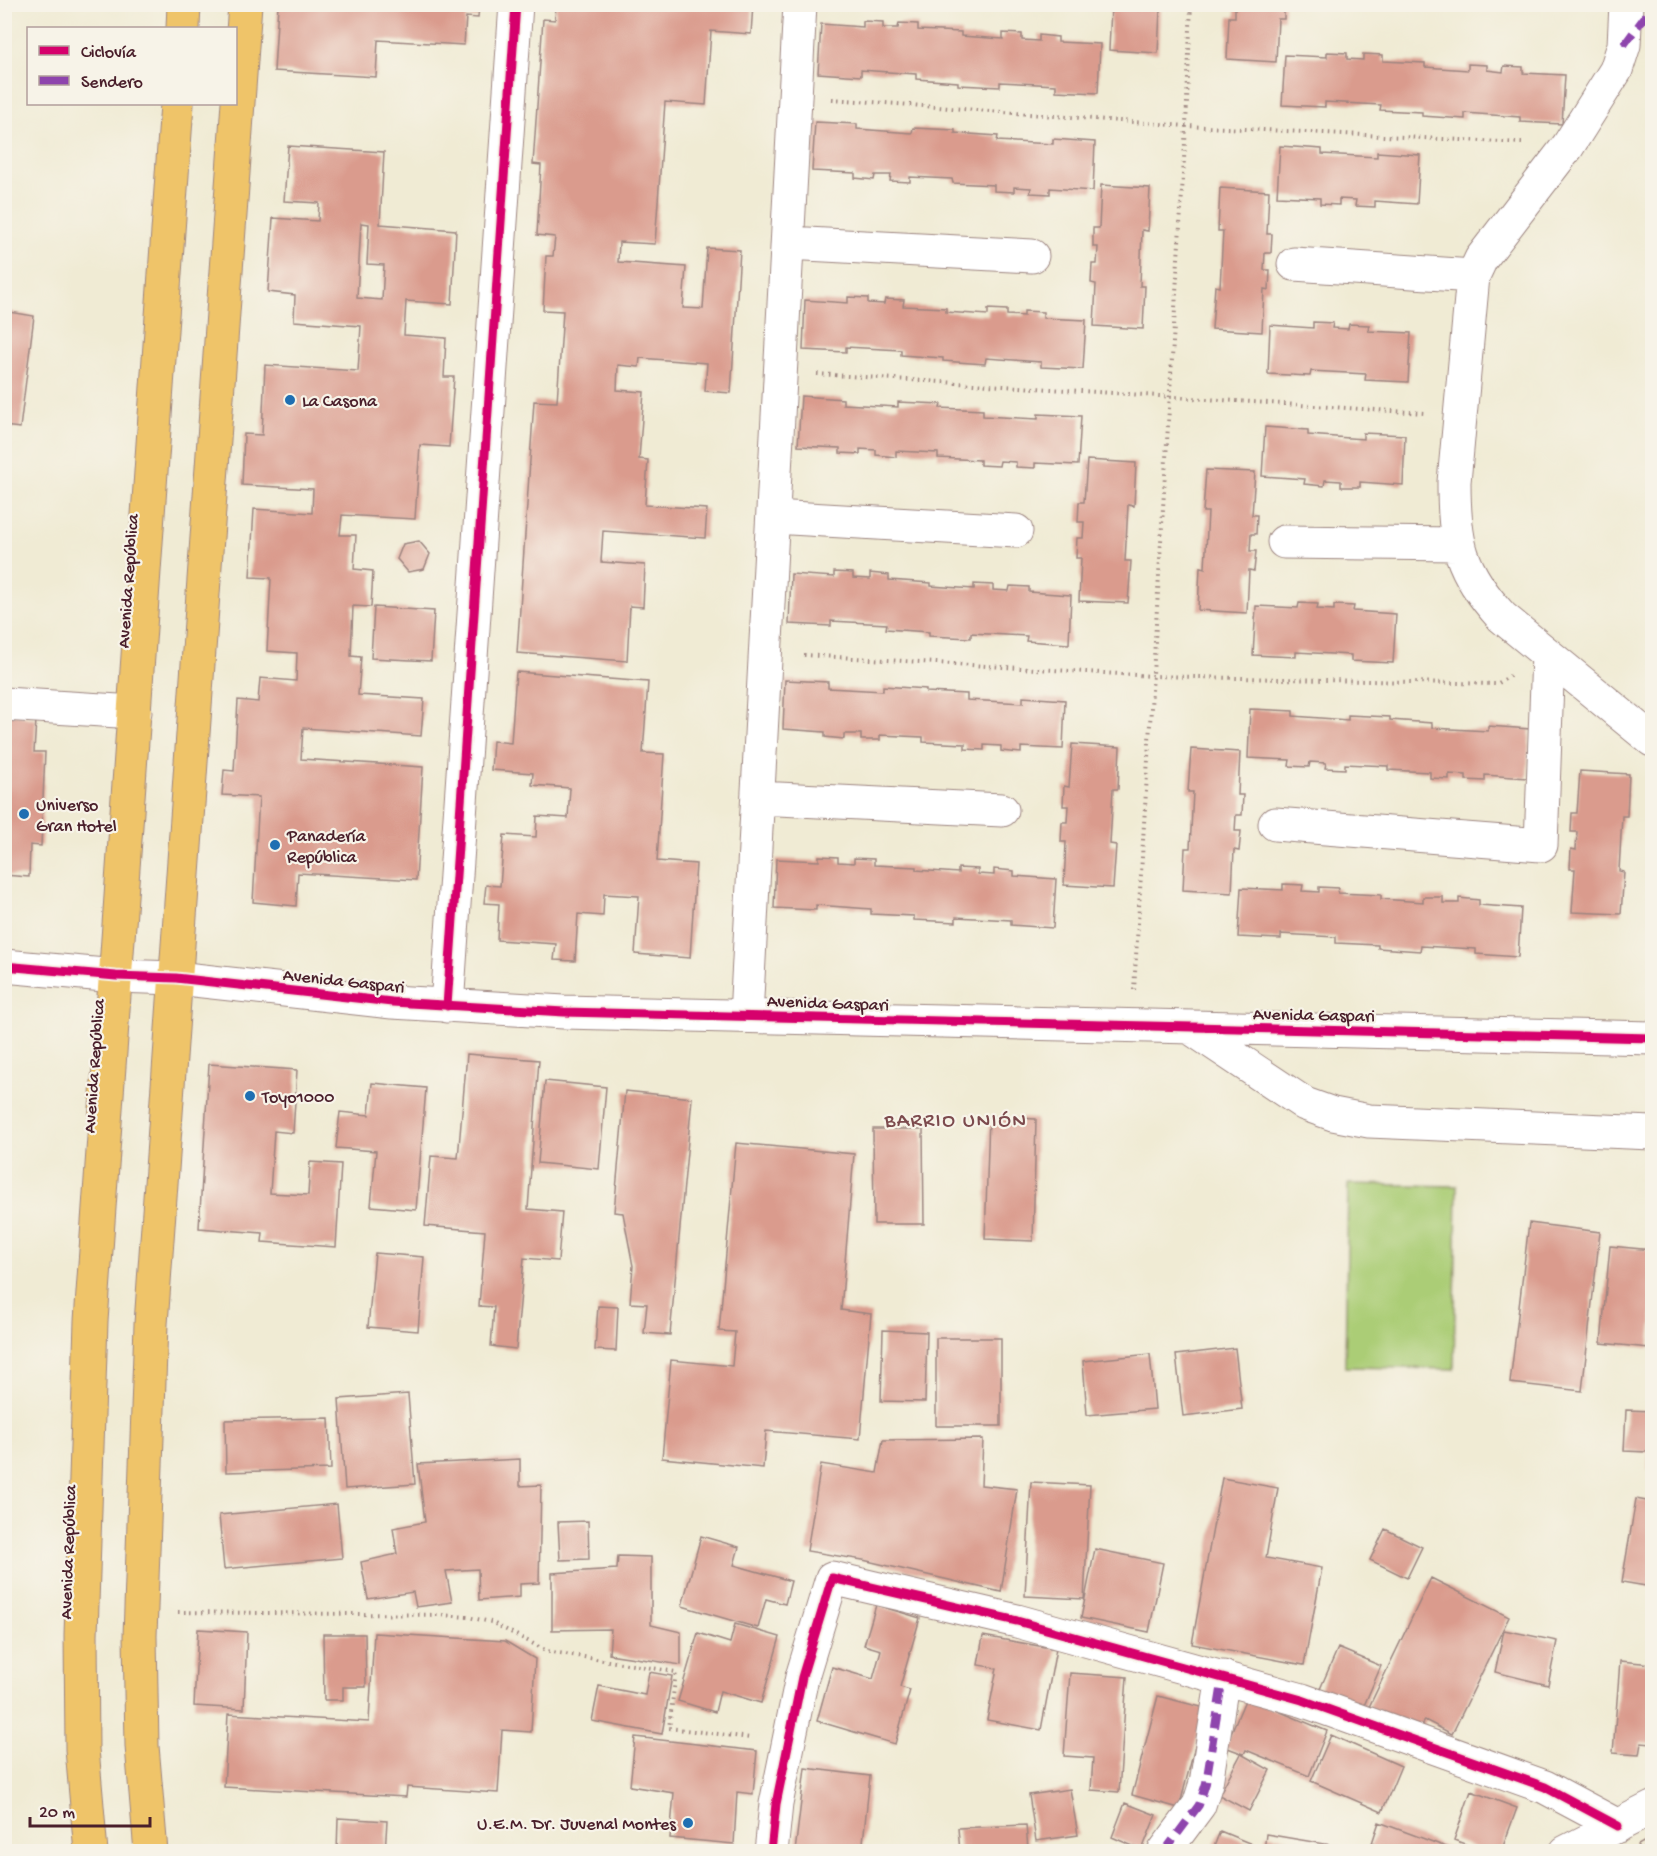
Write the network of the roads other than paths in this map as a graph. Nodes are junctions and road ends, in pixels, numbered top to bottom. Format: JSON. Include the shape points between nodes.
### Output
{"nodes":[{"id":1,"x":184,"y":4,"type":"edge"},
{"id":2,"x":245,"y":4,"type":"edge"},
{"id":3,"x":516,"y":4,"type":"edge"},
{"id":4,"x":800,"y":4,"type":"edge"},
{"id":5,"x":1626,"y":4,"type":"edge"},
{"id":6,"x":183,"y":27,"type":"edge"},
{"id":7,"x":177,"y":105,"type":"edge"},
{"id":8,"x":788,"y":243,"type":"junction"},
{"id":9,"x":1032,"y":256,"type":"dead end"},
{"id":10,"x":1294,"y":264,"type":"dead end"},
{"id":11,"x":1473,"y":276,"type":"junction"},
{"id":12,"x":773,"y":517,"type":"junction"},
{"id":13,"x":1016,"y":531,"type":"dead end"},
{"id":14,"x":1284,"y":542,"type":"dead end"},
{"id":15,"x":1458,"y":544,"type":"junction"},
{"id":16,"x":1548,"y":655,"type":"junction"},
{"id":17,"x":4,"y":704,"type":"edge"},
{"id":18,"x":135,"y":712,"type":"junction"},
{"id":19,"x":1653,"y":740,"type":"edge"},
{"id":20,"x":758,"y":798,"type":"junction"},
{"id":21,"x":1002,"y":810,"type":"dead end"},
{"id":22,"x":1275,"y":824,"type":"dead end"},
{"id":23,"x":4,"y":966,"type":"edge"},
{"id":24,"x":116,"y":976,"type":"junction"},
{"id":25,"x":176,"y":978,"type":"junction"},
{"id":26,"x":447,"y":1006,"type":"junction"},
{"id":27,"x":746,"y":1016,"type":"junction"},
{"id":28,"x":1191,"y":1028,"type":"junction"},
{"id":29,"x":1653,"y":1038,"type":"edge"},
{"id":30,"x":1653,"y":1133,"type":"edge"},
{"id":31,"x":1223,"y":1677,"type":"junction"},
{"id":32,"x":1653,"y":1808,"type":"edge"},
{"id":33,"x":1618,"y":1826,"type":"junction"},
{"id":34,"x":91,"y":1851,"type":"edge"},
{"id":35,"x":151,"y":1851,"type":"edge"},
{"id":36,"x":771,"y":1851,"type":"edge"},
{"id":37,"x":1164,"y":1851,"type":"edge"},
{"id":38,"x":1566,"y":1851,"type":"edge"}],
"edges":[{"from":1,"to":6,"type":"main road"},
{"from":2,"to":25,"type":"main road"},
{"from":3,"to":26,"type":"street"},
{"from":4,"to":8,"type":"street"},
{"from":5,"to":11,"type":"street","via":[[1624,45],[1616,70],[1568,146],[1481,259]]},
{"from":7,"to":18,"type":"main road","name":"Avenida República"},
{"from":8,"to":9,"type":"street"},
{"from":8,"to":12,"type":"street"},
{"from":10,"to":11,"type":"street"},
{"from":11,"to":15,"type":"street","via":[[1454,482]]},
{"from":12,"to":13,"type":"street"},
{"from":12,"to":20,"type":"street"},
{"from":14,"to":15,"type":"street"},
{"from":15,"to":16,"type":"street","via":[[1482,595]]},
{"from":16,"to":19,"type":"street"},
{"from":16,"to":22,"type":"street","via":[[1541,845]]},
{"from":17,"to":18,"type":"street"},
{"from":18,"to":24,"type":"main road","name":"Avenida República"},
{"from":20,"to":21,"type":"street"},
{"from":20,"to":27,"type":"street"},
{"from":23,"to":24,"type":"street","name":"Avenida Gaspari"},
{"from":24,"to":25,"type":"street","name":"Avenida Gaspari"},
{"from":24,"to":34,"type":"main road","name":"Avenida República","via":[[92,1321],[84,1524],[82,1749]]},
{"from":25,"to":26,"type":"street","name":"Avenida Gaspari"},
{"from":25,"to":35,"type":"main road","via":[[151,1324],[141,1611],[142,1746]]},
{"from":26,"to":27,"type":"street","name":"Avenida Gaspari"},
{"from":27,"to":28,"type":"street","name":"Avenida Gaspari"},
{"from":28,"to":29,"type":"street","name":"Avenida Gaspari"},
{"from":28,"to":30,"type":"street","via":[[1305,1104],[1333,1114],[1369,1121]]},
{"from":31,"to":33,"type":"street","via":[[1302,1700],[1545,1787]]},
{"from":31,"to":36,"type":"street","via":[[1017,1621],[832,1578],[802,1677],[776,1804]]},
{"from":31,"to":37,"type":"street","via":[[1199,1805]]},
{"from":32,"to":33,"type":"street"},
{"from":33,"to":38,"type":"street"}]}
